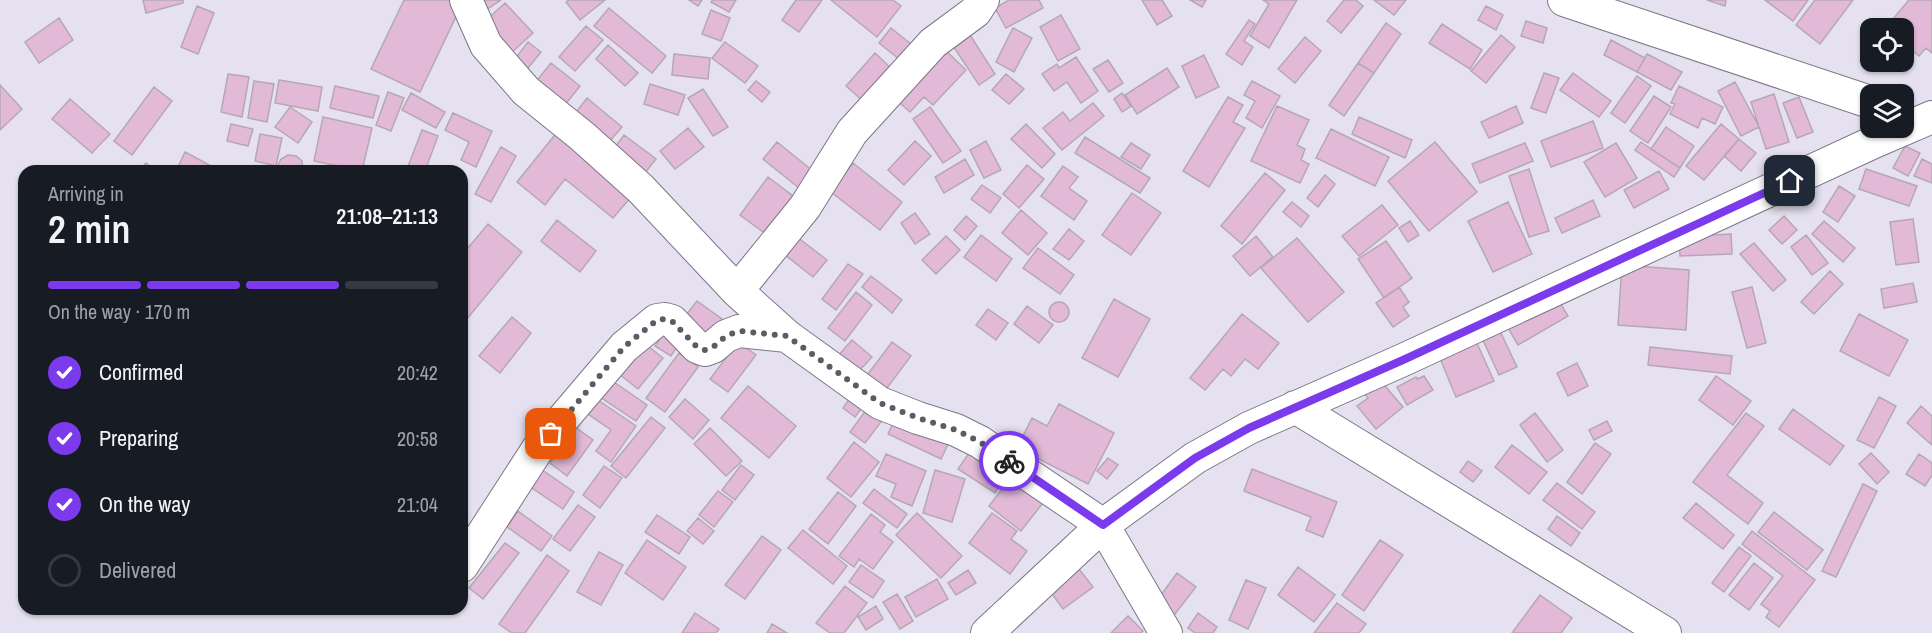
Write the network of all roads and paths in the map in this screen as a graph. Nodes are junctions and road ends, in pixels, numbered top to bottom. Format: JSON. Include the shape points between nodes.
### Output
{"nodes":[{"id":1,"x":466,"y":0,"type":"edge"},
{"id":2,"x":983,"y":0,"type":"edge"},
{"id":3,"x":1564,"y":0,"type":"edge"},
{"id":4,"x":1860,"y":99,"type":"edge"},
{"id":5,"x":1922,"y":119,"type":"edge"},
{"id":6,"x":737,"y":291,"type":"junction"},
{"id":7,"x":787,"y":336,"type":"junction"},
{"id":8,"x":1295,"y":407,"type":"junction"},
{"id":9,"x":1103,"y":525,"type":"junction"},
{"id":10,"x":468,"y":557,"type":"edge"},
{"id":11,"x":987,"y":633,"type":"edge"},
{"id":12,"x":1166,"y":633,"type":"edge"},
{"id":13,"x":1665,"y":633,"type":"edge"}],
"edges":[{"from":1,"to":6,"type":"street","via":[[486,45],[526,91],[641,189]]},
{"from":2,"to":6,"type":"street","via":[[975,12],[933,43],[852,132],[805,207]]},
{"from":3,"to":4,"type":"street"},
{"from":5,"to":8,"type":"street"},
{"from":6,"to":7,"type":"street"},
{"from":7,"to":9,"type":"street","via":[[880,403],[980,442]]},
{"from":7,"to":10,"type":"street","via":[[739,331],[705,350],[697,347],[672,321],[657,320],[624,347],[539,447]]},
{"from":8,"to":9,"type":"street","via":[[1195,458]]},
{"from":8,"to":13,"type":"street"},
{"from":9,"to":11,"type":"street"},
{"from":9,"to":12,"type":"street"}]}
